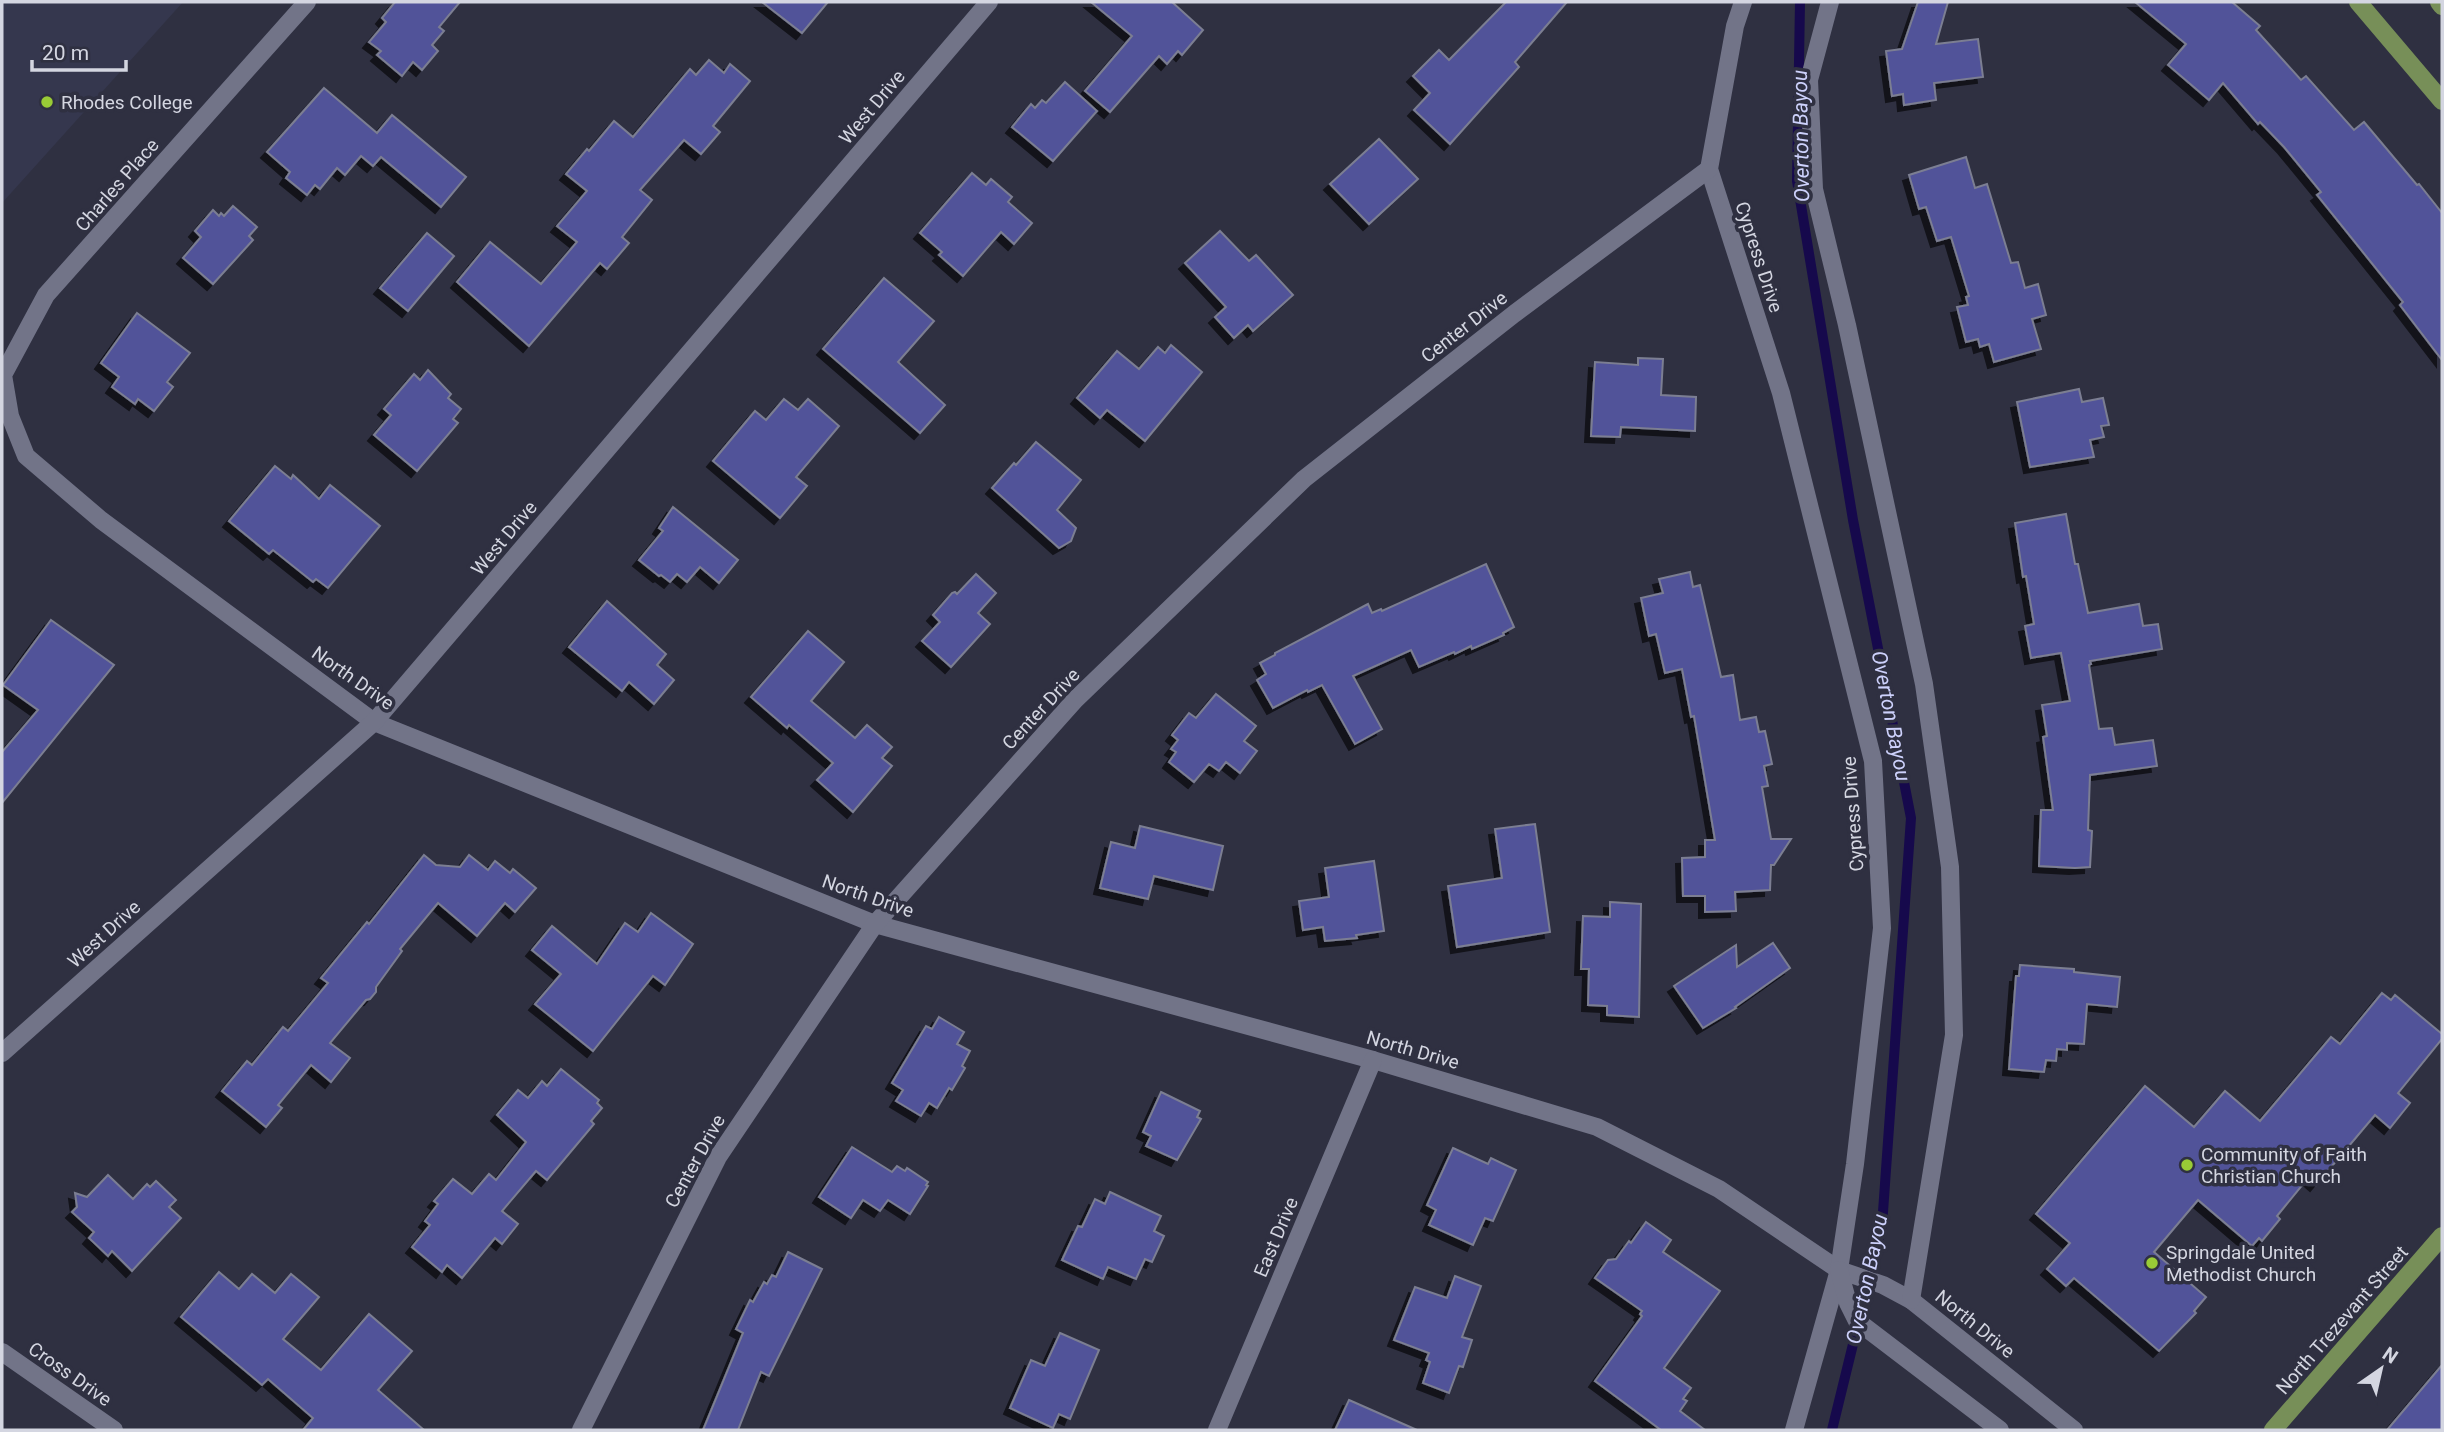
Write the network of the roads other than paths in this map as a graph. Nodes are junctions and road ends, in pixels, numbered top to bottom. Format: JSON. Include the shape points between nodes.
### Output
{"nodes":[{"id":1,"x":307,"y":2,"type":"edge"},
{"id":2,"x":989,"y":2,"type":"edge"},
{"id":3,"x":1743,"y":2,"type":"edge"},
{"id":4,"x":1830,"y":2,"type":"edge"},
{"id":5,"x":2358,"y":2,"type":"edge"},
{"id":6,"x":2439,"y":2,"type":"edge"},
{"id":7,"x":2442,"y":6,"type":"edge"},
{"id":8,"x":2442,"y":101,"type":"edge"},
{"id":9,"x":1709,"y":169,"type":"junction"},
{"id":10,"x":4,"y":376,"type":"joint"},
{"id":11,"x":374,"y":722,"type":"junction"},
{"id":12,"x":875,"y":923,"type":"junction"},
{"id":13,"x":2,"y":1053,"type":"edge"},
{"id":14,"x":1373,"y":1060,"type":"junction"},
{"id":15,"x":2442,"y":1236,"type":"edge"},
{"id":16,"x":1846,"y":1273,"type":"junction"},
{"id":17,"x":1911,"y":1300,"type":"junction"},
{"id":18,"x":2,"y":1352,"type":"edge"},
{"id":19,"x":114,"y":1430,"type":"edge"},
{"id":20,"x":581,"y":1430,"type":"edge"},
{"id":21,"x":1217,"y":1430,"type":"edge"},
{"id":22,"x":1794,"y":1430,"type":"edge"},
{"id":23,"x":2000,"y":1430,"type":"edge"},
{"id":24,"x":2074,"y":1430,"type":"edge"},
{"id":25,"x":2273,"y":1430,"type":"edge"}],
"edges":[{"from":1,"to":10,"type":"street","name":"Charles Place","via":[[46,296]]},
{"from":2,"to":11,"type":"street","name":"West Drive"},
{"from":3,"to":9,"type":"street","name":"Cypress Drive"},
{"from":4,"to":17,"type":"street","via":[[1809,80],[1814,189],[1924,684],[1950,867],[1954,1035]]},
{"from":5,"to":8,"type":"main road"},
{"from":6,"to":7,"type":"main road"},
{"from":9,"to":12,"type":"street","name":"Center Drive","via":[[1304,479],[1075,700]]},
{"from":9,"to":16,"type":"street","name":"Cypress Drive","via":[[1781,393],[1873,761],[1882,928]]},
{"from":10,"to":11,"type":"street","name":"North Drive","via":[[10,416],[26,456],[101,520]]},
{"from":11,"to":12,"type":"street","name":"North Drive"},
{"from":11,"to":13,"type":"street","name":"West Drive"},
{"from":12,"to":14,"type":"street","name":"North Drive"},
{"from":12,"to":20,"type":"street","name":"Center Drive","via":[[718,1157]]},
{"from":14,"to":16,"type":"street","name":"North Drive","via":[[1597,1127],[1719,1189]]},
{"from":14,"to":21,"type":"street","name":"East Drive"},
{"from":15,"to":25,"type":"main road","name":"North Trezevant Street"},
{"from":16,"to":17,"type":"street","name":"North Drive"},
{"from":16,"to":22,"type":"street","name":"Cypress Drive"},
{"from":16,"to":23,"type":"street","via":[[1848,1303],[1857,1321]]},
{"from":17,"to":24,"type":"street","name":"North Drive"},
{"from":18,"to":19,"type":"street","name":"Cross Drive"}]}
